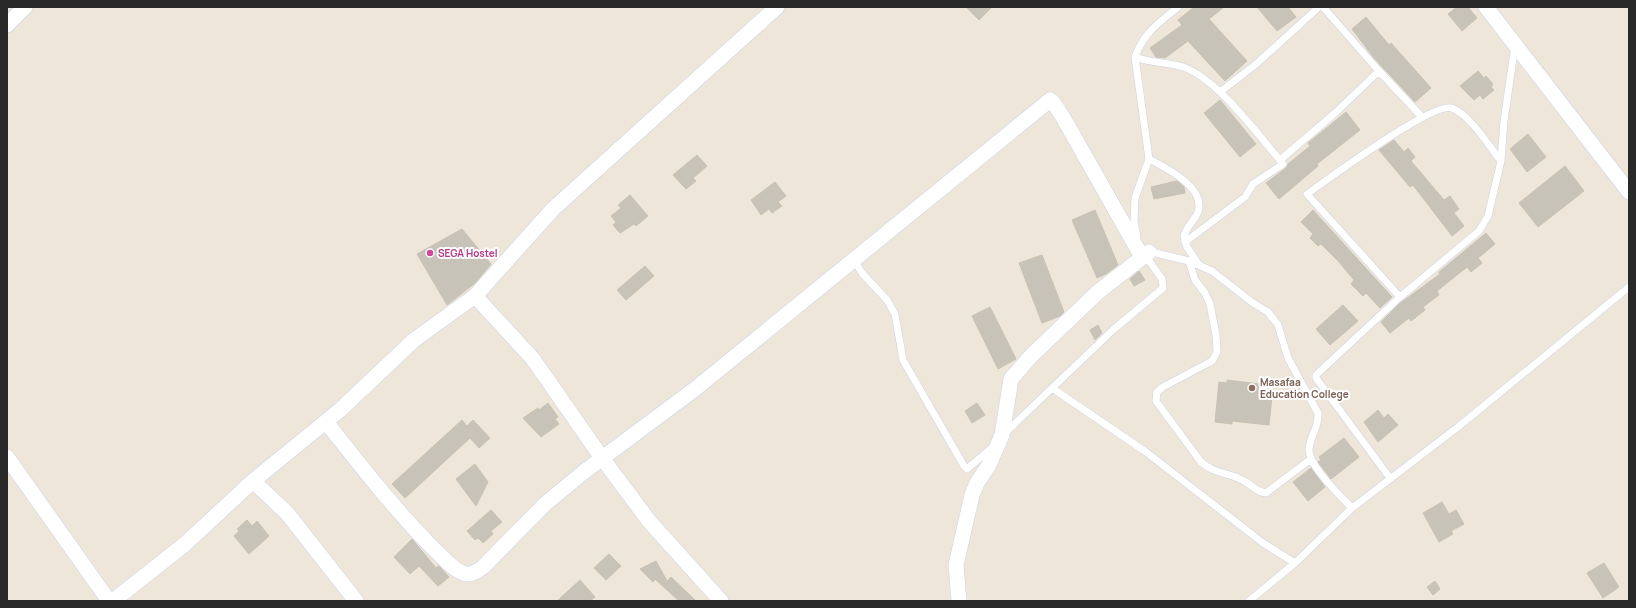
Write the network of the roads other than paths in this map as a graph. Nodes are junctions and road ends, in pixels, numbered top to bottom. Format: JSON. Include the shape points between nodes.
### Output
{"nodes":[{"id":1,"x":25,"y":7,"type":"edge"},
{"id":2,"x":777,"y":7,"type":"edge"},
{"id":3,"x":1178,"y":7,"type":"edge"},
{"id":4,"x":1319,"y":7,"type":"edge"},
{"id":5,"x":1324,"y":7,"type":"edge"},
{"id":6,"x":1486,"y":7,"type":"edge"},
{"id":7,"x":7,"y":24,"type":"edge"},
{"id":8,"x":1515,"y":45,"type":"junction"},
{"id":9,"x":1135,"y":57,"type":"junction"},
{"id":10,"x":1379,"y":71,"type":"junction"},
{"id":11,"x":1220,"y":92,"type":"junction"},
{"id":12,"x":1422,"y":117,"type":"junction"},
{"id":13,"x":1149,"y":159,"type":"junction"},
{"id":14,"x":1280,"y":160,"type":"junction"},
{"id":15,"x":1501,"y":161,"type":"junction"},
{"id":16,"x":1629,"y":192,"type":"edge"},
{"id":17,"x":1185,"y":242,"type":"junction"},
{"id":18,"x":1145,"y":254,"type":"junction"},
{"id":19,"x":854,"y":260,"type":"junction"},
{"id":20,"x":1189,"y":262,"type":"junction"},
{"id":21,"x":1199,"y":265,"type":"junction"},
{"id":22,"x":1629,"y":287,"type":"edge"},
{"id":23,"x":475,"y":296,"type":"junction"},
{"id":24,"x":1400,"y":297,"type":"junction"},
{"id":25,"x":1052,"y":388,"type":"junction"},
{"id":26,"x":326,"y":422,"type":"junction"},
{"id":27,"x":1001,"y":438,"type":"junction"},
{"id":28,"x":7,"y":457,"type":"edge"},
{"id":29,"x":602,"y":458,"type":"junction"},
{"id":30,"x":1311,"y":459,"type":"junction"},
{"id":31,"x":1390,"y":478,"type":"junction"},
{"id":32,"x":253,"y":481,"type":"junction"},
{"id":33,"x":1352,"y":508,"type":"junction"},
{"id":34,"x":1295,"y":563,"type":"junction"},
{"id":35,"x":109,"y":601,"type":"edge"},
{"id":36,"x":113,"y":601,"type":"edge"},
{"id":37,"x":356,"y":601,"type":"edge"},
{"id":38,"x":721,"y":601,"type":"edge"},
{"id":39,"x":959,"y":601,"type":"edge"},
{"id":40,"x":1249,"y":601,"type":"edge"}],
"edges":[{"from":1,"to":7,"type":"street"},
{"from":2,"to":23,"type":"street","via":[[553,209]]},
{"from":3,"to":9,"type":"lane","via":[[1148,33]]},
{"from":4,"to":11,"type":"lane","via":[[1255,65]]},
{"from":5,"to":10,"type":"lane"},
{"from":6,"to":8,"type":"street"},
{"from":8,"to":15,"type":"lane"},
{"from":8,"to":16,"type":"street"},
{"from":9,"to":11,"type":"lane","via":[[1149,62],[1183,67]]},
{"from":9,"to":13,"type":"lane"},
{"from":10,"to":12,"type":"lane"},
{"from":10,"to":14,"type":"lane"},
{"from":11,"to":14,"type":"lane"},
{"from":12,"to":15,"type":"lane","via":[[1443,108],[1451,108],[1461,113]]},
{"from":12,"to":24,"type":"lane","via":[[1375,146],[1307,194]]},
{"from":13,"to":17,"type":"lane","via":[[1169,169],[1188,183],[1195,192],[1199,202],[1198,212],[1185,233]]},
{"from":13,"to":18,"type":"lane","via":[[1133,209],[1134,230]]},
{"from":14,"to":17,"type":"lane","via":[[1283,164],[1253,184],[1245,197]]},
{"from":15,"to":24,"type":"lane","via":[[1488,216],[1479,231]]},
{"from":17,"to":21,"type":"lane"},
{"from":18,"to":19,"type":"street","via":[[1051,100]]},
{"from":18,"to":20,"type":"lane"},
{"from":18,"to":25,"type":"lane","via":[[1162,279],[1163,288],[1114,329]]},
{"from":18,"to":27,"type":"street","via":[[1098,292],[1016,372],[1008,387]]},
{"from":19,"to":27,"type":"lane","via":[[862,273],[887,300],[895,314],[903,360],[964,466],[967,469]]},
{"from":19,"to":29,"type":"street","via":[[695,389]]},
{"from":20,"to":21,"type":"lane"},
{"from":20,"to":30,"type":"lane","via":[[1195,280],[1210,304],[1217,352],[1212,361],[1163,387],[1157,392],[1156,401],[1200,462],[1210,470],[1244,480],[1259,492],[1266,493]]},
{"from":21,"to":30,"type":"lane","via":[[1212,271],[1274,318],[1288,358],[1318,413],[1319,422],[1309,448]]},
{"from":22,"to":31,"type":"lane","via":[[1458,427]]},
{"from":23,"to":26,"type":"street","via":[[414,340]]},
{"from":23,"to":29,"type":"street","via":[[533,360]]},
{"from":24,"to":31,"type":"lane","via":[[1316,376]]},
{"from":25,"to":27,"type":"lane"},
{"from":25,"to":34,"type":"lane","via":[[1146,452],[1263,542]]},
{"from":26,"to":29,"type":"street","via":[[390,502],[419,534],[462,573],[472,574],[483,567],[545,504]]},
{"from":26,"to":32,"type":"street"},
{"from":27,"to":39,"type":"street","via":[[972,495],[956,565]]},
{"from":28,"to":35,"type":"street"},
{"from":29,"to":38,"type":"street","via":[[649,521]]},
{"from":30,"to":33,"type":"lane"},
{"from":31,"to":33,"type":"lane"},
{"from":32,"to":36,"type":"street","via":[[185,544]]},
{"from":32,"to":37,"type":"street","via":[[287,513]]},
{"from":33,"to":34,"type":"lane"},
{"from":34,"to":40,"type":"lane"}]}
